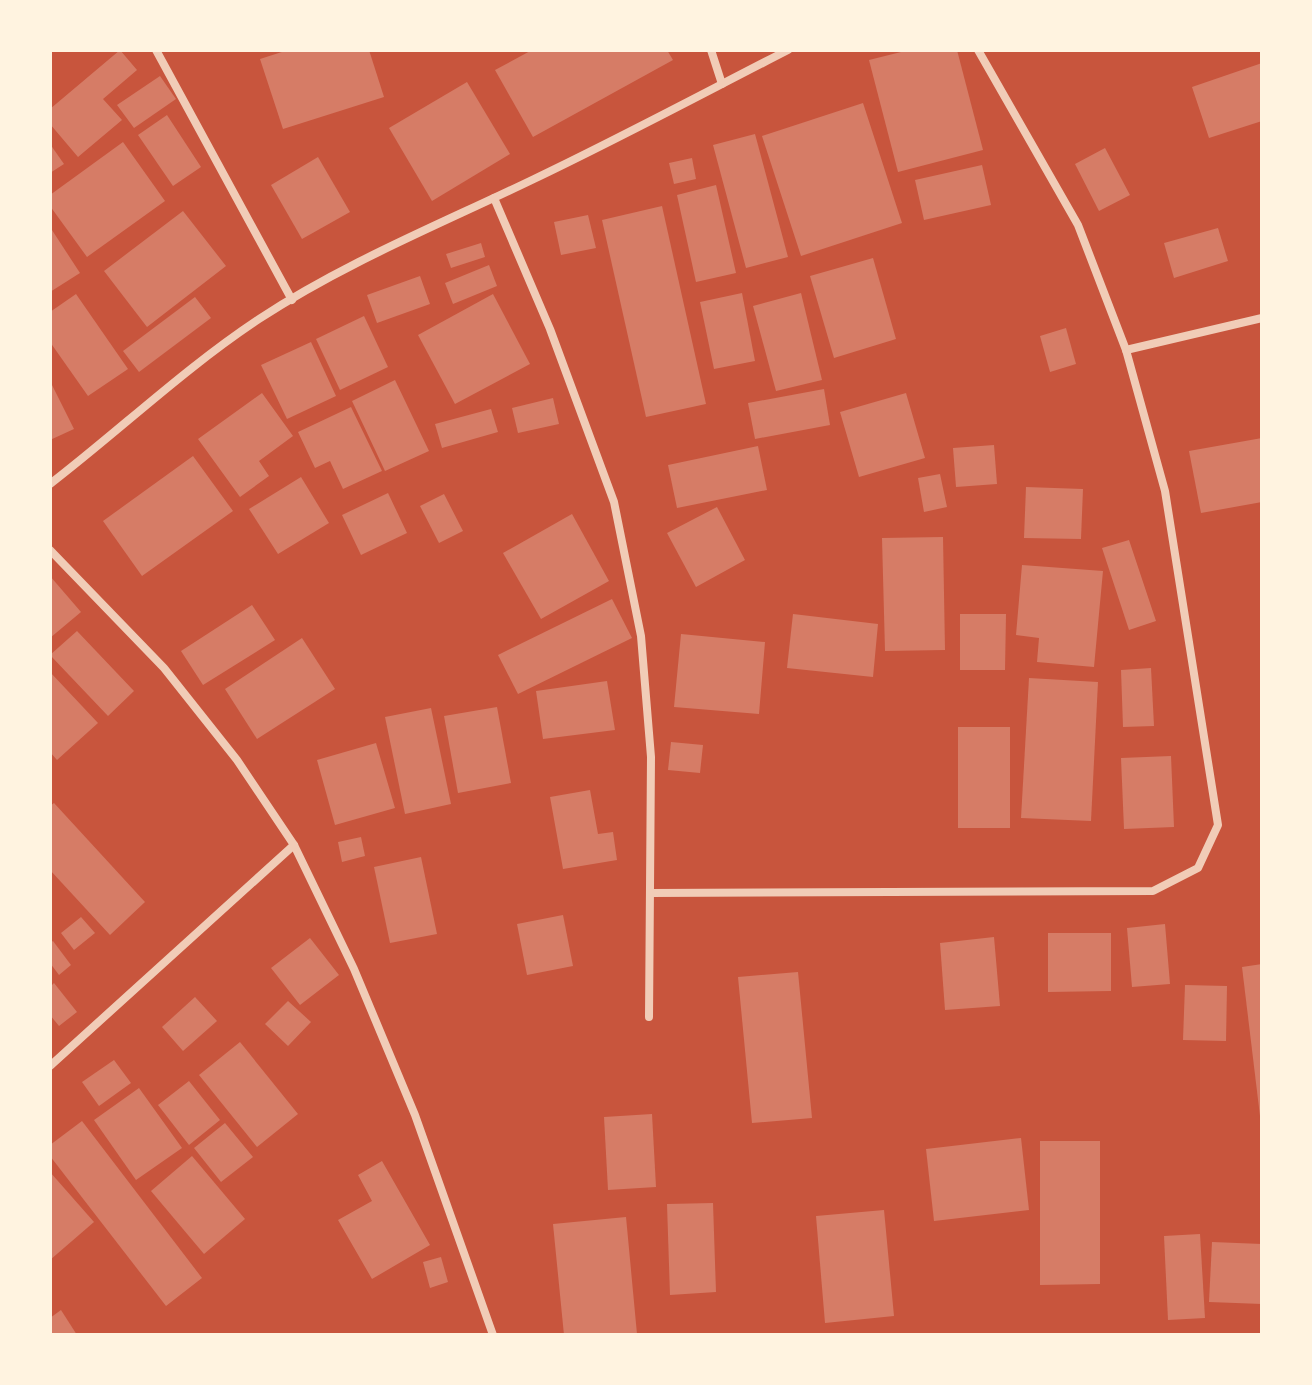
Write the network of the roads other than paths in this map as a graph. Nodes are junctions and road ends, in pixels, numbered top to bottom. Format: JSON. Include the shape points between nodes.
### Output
{"nodes":[{"id":1,"x":156,"y":50,"type":"edge"},
{"id":2,"x":711,"y":50,"type":"edge"},
{"id":3,"x":788,"y":50,"type":"edge"},
{"id":4,"x":978,"y":50,"type":"edge"},
{"id":5,"x":722,"y":84,"type":"junction"},
{"id":6,"x":494,"y":198,"type":"junction"},
{"id":7,"x":292,"y":300,"type":"junction"},
{"id":8,"x":1262,"y":318,"type":"edge"},
{"id":9,"x":1126,"y":350,"type":"junction"},
{"id":10,"x":50,"y":484,"type":"edge"},
{"id":11,"x":50,"y":550,"type":"edge"},
{"id":12,"x":294,"y":845,"type":"junction"},
{"id":13,"x":650,"y":893,"type":"junction"},
{"id":14,"x":649,"y":1017,"type":"dead end"},
{"id":15,"x":50,"y":1066,"type":"edge"},
{"id":16,"x":493,"y":1335,"type":"edge"}],
"edges":[{"from":1,"to":7,"type":"street"},
{"from":2,"to":5,"type":"street"},
{"from":3,"to":5,"type":"street"},
{"from":4,"to":9,"type":"street","via":[[1078,225]]},
{"from":5,"to":6,"type":"street"},
{"from":6,"to":7,"type":"street","via":[[342,269]]},
{"from":6,"to":13,"type":"street","via":[[614,502],[641,636],[651,757]]},
{"from":7,"to":10,"type":"street","via":[[186,374]]},
{"from":8,"to":9,"type":"street"},
{"from":9,"to":13,"type":"street","via":[[1165,491],[1218,825],[1198,868],[1153,891]]},
{"from":11,"to":12,"type":"street","via":[[164,668],[237,760]]},
{"from":12,"to":15,"type":"street"},
{"from":12,"to":16,"type":"street","via":[[354,969],[415,1115]]},
{"from":13,"to":14,"type":"street"}]}
